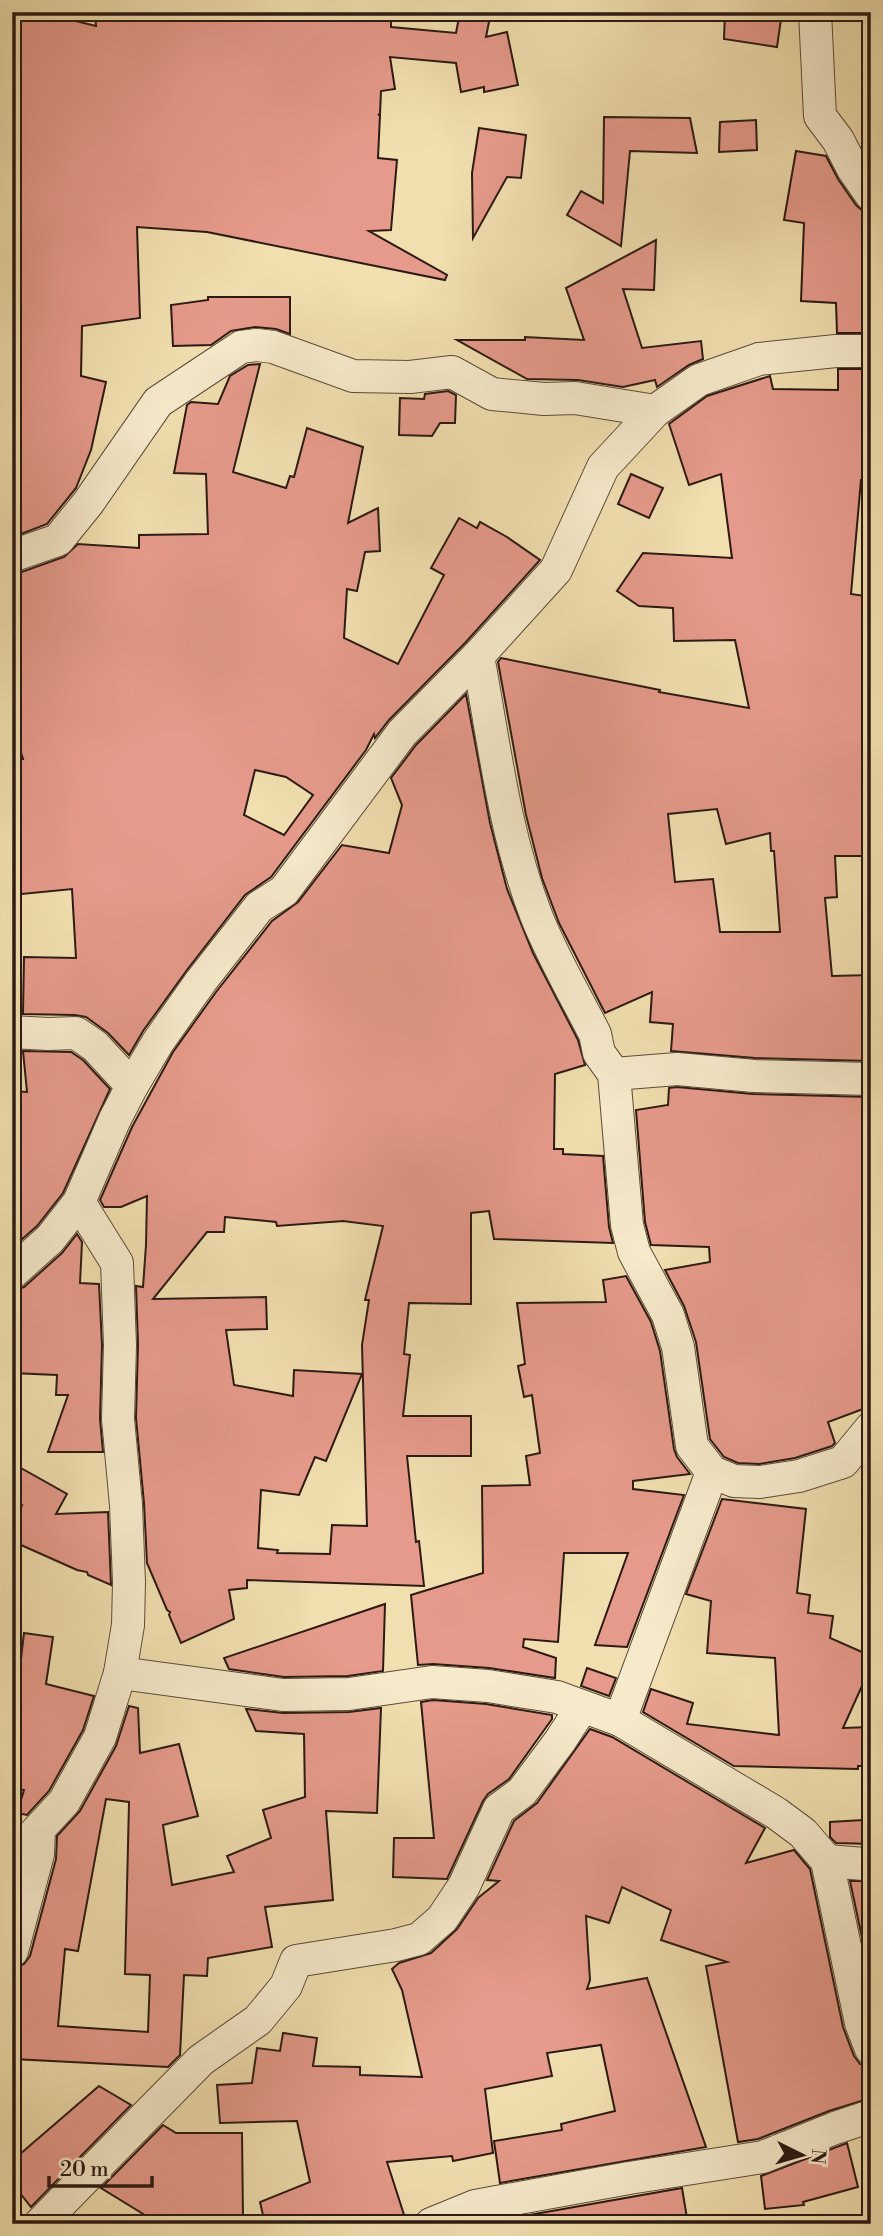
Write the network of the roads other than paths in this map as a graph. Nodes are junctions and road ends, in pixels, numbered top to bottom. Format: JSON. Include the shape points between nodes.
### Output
{"nodes":[{"id":1,"x":815,"y":12,"type":"edge"},
{"id":2,"x":871,"y":195,"type":"edge"},
{"id":3,"x":871,"y":351,"type":"edge"},
{"id":4,"x":655,"y":411,"type":"junction"},
{"id":5,"x":12,"y":556,"type":"edge"},
{"id":6,"x":478,"y":656,"type":"junction"},
{"id":7,"x":12,"y":1032,"type":"edge"},
{"id":8,"x":614,"y":1074,"type":"junction"},
{"id":9,"x":871,"y":1079,"type":"edge"},
{"id":10,"x":132,"y":1086,"type":"junction"},
{"id":11,"x":79,"y":1202,"type":"junction"},
{"id":12,"x":12,"y":1273,"type":"edge"},
{"id":13,"x":871,"y":1428,"type":"edge"},
{"id":14,"x":712,"y":1472,"type":"junction"},
{"id":15,"x":120,"y":1673,"type":"junction"},
{"id":16,"x":582,"y":1707,"type":"junction"},
{"id":17,"x":620,"y":1720,"type":"junction"},
{"id":18,"x":39,"y":1829,"type":"junction"},
{"id":19,"x":12,"y":1858,"type":"edge"},
{"id":20,"x":827,"y":1861,"type":"junction"},
{"id":21,"x":871,"y":1862,"type":"edge"},
{"id":22,"x":12,"y":1951,"type":"edge"},
{"id":23,"x":871,"y":2049,"type":"edge"},
{"id":24,"x":871,"y":2116,"type":"edge"},
{"id":25,"x":478,"y":2215,"type":"edge"},
{"id":26,"x":40,"y":2224,"type":"edge"},
{"id":27,"x":430,"y":2224,"type":"edge"}],
"edges":[{"from":1,"to":2,"type":"street","via":[[820,116]]},
{"from":3,"to":4,"type":"street","via":[[759,359],[699,380]]},
{"from":4,"to":5,"type":"street","via":[[575,398],[492,394],[452,372],[353,376],[273,347],[241,347],[158,402],[58,540]]},
{"from":4,"to":6,"type":"street","via":[[603,467],[556,570]]},
{"from":6,"to":8,"type":"street","via":[[512,832],[536,916],[595,1034],[599,1053]]},
{"from":6,"to":10,"type":"street","via":[[402,733],[284,891],[259,907],[201,981]]},
{"from":7,"to":10,"type":"street","via":[[76,1033],[95,1046]]},
{"from":8,"to":9,"type":"street","via":[[677,1069]]},
{"from":8,"to":14,"type":"street","via":[[627,1225],[634,1252],[668,1315],[678,1347],[692,1446]]},
{"from":10,"to":11,"type":"street"},
{"from":11,"to":12,"type":"street","via":[[50,1239]]},
{"from":11,"to":15,"type":"street","via":[[117,1263],[118,1419],[130,1582]]},
{"from":13,"to":14,"type":"street","via":[[843,1462],[799,1476],[734,1481]]},
{"from":14,"to":17,"type":"street"},
{"from":15,"to":16,"type":"street","via":[[283,1695],[349,1694],[432,1682],[535,1692]]},
{"from":15,"to":18,"type":"street","via":[[100,1737],[64,1802]]},
{"from":16,"to":17,"type":"street"},
{"from":16,"to":26,"type":"street","via":[[522,1792],[499,1808],[464,1886],[442,1919],[419,1939],[296,1961],[286,1986],[258,2020],[201,2060]]},
{"from":17,"to":20,"type":"street","via":[[776,1814],[803,1833]]},
{"from":18,"to":19,"type":"street"},
{"from":18,"to":22,"type":"street","via":[[38,1854]]},
{"from":20,"to":21,"type":"street"},
{"from":20,"to":23,"type":"street","via":[[861,2024]]},
{"from":24,"to":25,"type":"street","via":[[763,2157],[629,2178]]},
{"from":25,"to":27,"type":"street"}]}
